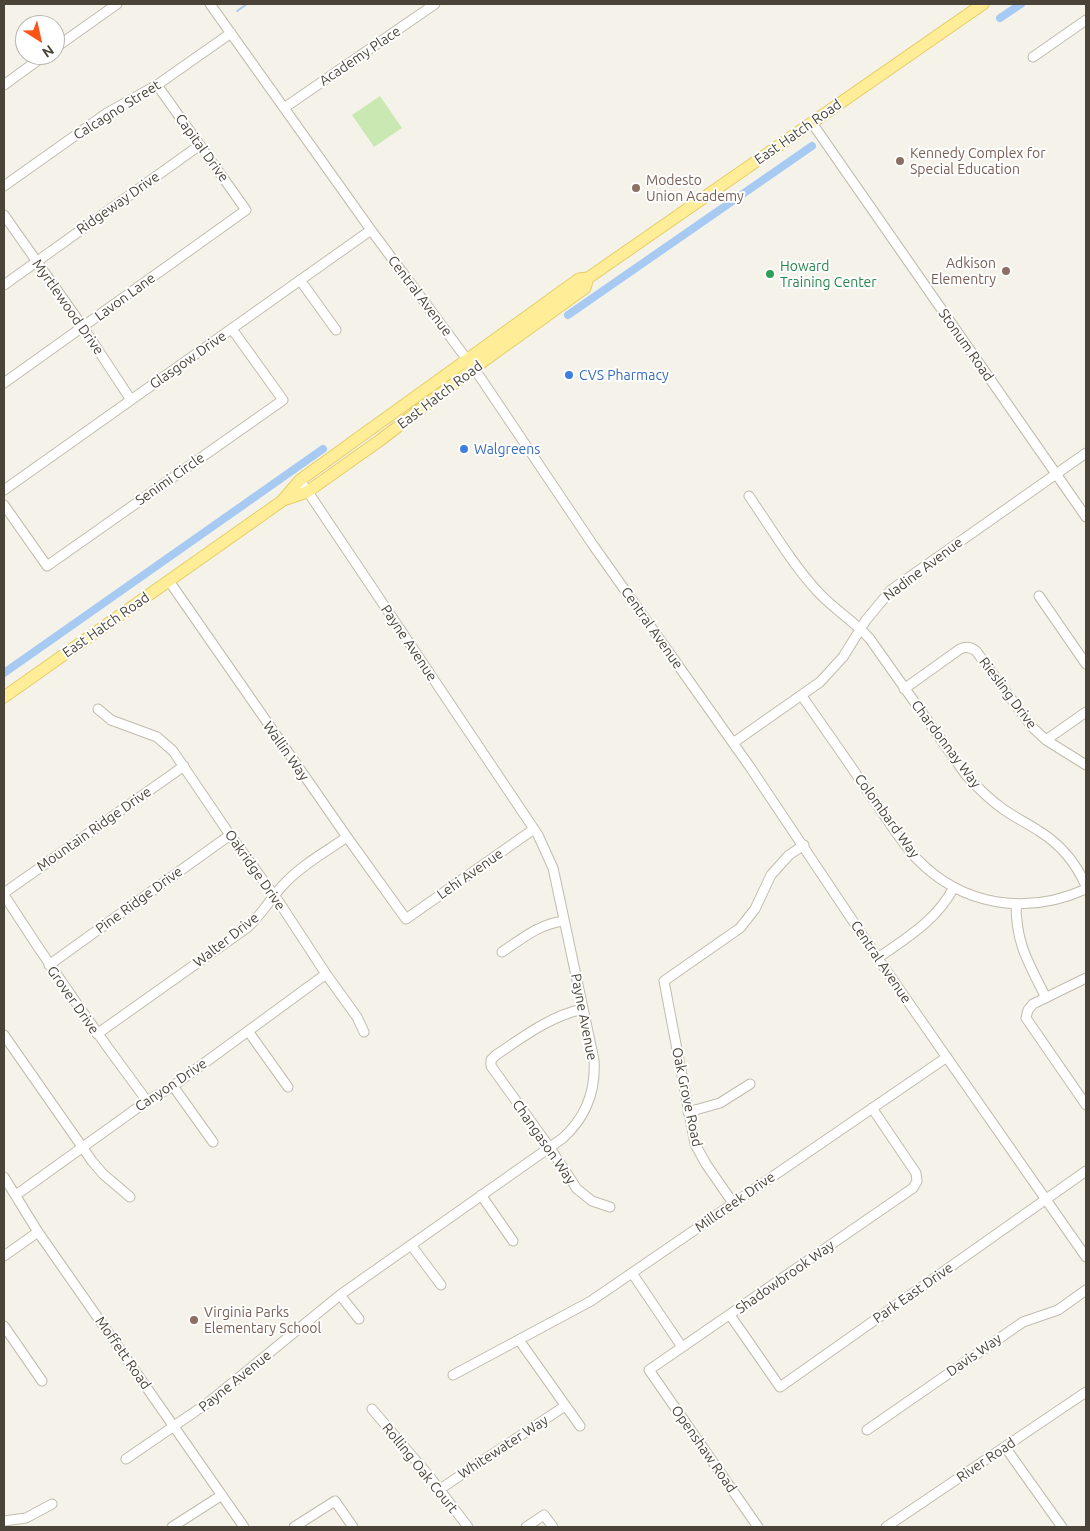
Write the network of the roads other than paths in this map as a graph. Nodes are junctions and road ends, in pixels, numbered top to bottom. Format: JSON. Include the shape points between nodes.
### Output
{"nodes":[{"id":1,"x":117,"y":4,"type":"edge"},
{"id":2,"x":210,"y":4,"type":"edge"},
{"id":3,"x":435,"y":4,"type":"edge"},
{"id":4,"x":983,"y":4,"type":"edge"},
{"id":5,"x":1086,"y":20,"type":"edge"},
{"id":6,"x":231,"y":33,"type":"junction"},
{"id":7,"x":65,"y":41,"type":"edge"},
{"id":8,"x":1033,"y":57,"type":"dead end"},
{"id":9,"x":32,"y":65,"type":"edge"},
{"id":10,"x":4,"y":85,"type":"edge"},
{"id":11,"x":156,"y":85,"type":"junction"},
{"id":12,"x":284,"y":108,"type":"junction"},
{"id":13,"x":812,"y":123,"type":"junction"},
{"id":14,"x":200,"y":145,"type":"junction"},
{"id":15,"x":4,"y":186,"type":"edge"},
{"id":16,"x":246,"y":210,"type":"joint"},
{"id":17,"x":4,"y":216,"type":"edge"},
{"id":18,"x":371,"y":230,"type":"junction"},
{"id":19,"x":37,"y":262,"type":"junction"},
{"id":20,"x":300,"y":280,"type":"junction"},
{"id":21,"x":4,"y":285,"type":"edge"},
{"id":22,"x":83,"y":327,"type":"junction"},
{"id":23,"x":232,"y":329,"type":"junction"},
{"id":24,"x":336,"y":330,"type":"dead end"},
{"id":25,"x":470,"y":365,"type":"junction"},
{"id":26,"x":4,"y":383,"type":"edge"},
{"id":27,"x":131,"y":400,"type":"junction"},
{"id":28,"x":1086,"y":453,"type":"edge"},
{"id":29,"x":1056,"y":474,"type":"junction"},
{"id":30,"x":300,"y":480,"type":"junction"},
{"id":31,"x":4,"y":490,"type":"edge"},
{"id":32,"x":307,"y":492,"type":"junction"},
{"id":33,"x":749,"y":496,"type":"dead end"},
{"id":34,"x":282,"y":500,"type":"junction"},
{"id":35,"x":4,"y":505,"type":"edge"},
{"id":36,"x":1086,"y":517,"type":"edge"},
{"id":37,"x":169,"y":581,"type":"junction"},
{"id":38,"x":1039,"y":596,"type":"dead end"},
{"id":39,"x":861,"y":629,"type":"junction"},
{"id":40,"x":1086,"y":664,"type":"edge"},
{"id":41,"x":904,"y":689,"type":"junction"},
{"id":42,"x":802,"y":696,"type":"junction"},
{"id":43,"x":4,"y":697,"type":"edge"},
{"id":44,"x":98,"y":709,"type":"dead end"},
{"id":45,"x":1086,"y":712,"type":"edge"},
{"id":46,"x":1046,"y":740,"type":"junction"},
{"id":47,"x":733,"y":743,"type":"junction"},
{"id":48,"x":1086,"y":765,"type":"edge"},
{"id":49,"x":184,"y":766,"type":"junction"},
{"id":50,"x":534,"y":829,"type":"junction"},
{"id":51,"x":230,"y":835,"type":"junction"},
{"id":52,"x":347,"y":837,"type":"junction"},
{"id":53,"x":804,"y":845,"type":"junction"},
{"id":54,"x":954,"y":887,"type":"junction"},
{"id":55,"x":1086,"y":887,"type":"edge"},
{"id":56,"x":4,"y":894,"type":"edge"},
{"id":57,"x":275,"y":896,"type":"junction"},
{"id":58,"x":1016,"y":904,"type":"junction"},
{"id":59,"x":406,"y":919,"type":"joint"},
{"id":60,"x":564,"y":921,"type":"junction"},
{"id":61,"x":502,"y":952,"type":"dead end"},
{"id":62,"x":878,"y":958,"type":"junction"},
{"id":63,"x":49,"y":965,"type":"junction"},
{"id":64,"x":326,"y":974,"type":"junction"},
{"id":65,"x":1086,"y":978,"type":"edge"},
{"id":66,"x":1046,"y":998,"type":"junction"},
{"id":67,"x":583,"y":1009,"type":"junction"},
{"id":68,"x":248,"y":1031,"type":"junction"},
{"id":69,"x":364,"y":1032,"type":"dead end"},
{"id":70,"x":98,"y":1034,"type":"junction"},
{"id":71,"x":4,"y":1035,"type":"edge"},
{"id":72,"x":947,"y":1057,"type":"junction"},
{"id":73,"x":750,"y":1084,"type":"dead end"},
{"id":74,"x":173,"y":1086,"type":"junction"},
{"id":75,"x":288,"y":1087,"type":"dead end"},
{"id":76,"x":147,"y":1101,"type":"junction"},
{"id":77,"x":1086,"y":1105,"type":"edge"},
{"id":78,"x":872,"y":1108,"type":"junction"},
{"id":79,"x":688,"y":1112,"type":"junction"},
{"id":80,"x":213,"y":1142,"type":"dead end"},
{"id":81,"x":83,"y":1147,"type":"junction"},
{"id":82,"x":550,"y":1148,"type":"junction"},
{"id":83,"x":1086,"y":1171,"type":"edge"},
{"id":84,"x":4,"y":1178,"type":"edge"},
{"id":85,"x":16,"y":1195,"type":"junction"},
{"id":86,"x":481,"y":1195,"type":"junction"},
{"id":87,"x":130,"y":1197,"type":"dead end"},
{"id":88,"x":1046,"y":1199,"type":"junction"},
{"id":89,"x":733,"y":1203,"type":"junction"},
{"id":90,"x":610,"y":1207,"type":"dead end"},
{"id":91,"x":38,"y":1232,"type":"junction"},
{"id":92,"x":513,"y":1241,"type":"dead end"},
{"id":93,"x":411,"y":1244,"type":"junction"},
{"id":94,"x":4,"y":1256,"type":"edge"},
{"id":95,"x":1086,"y":1257,"type":"edge"},
{"id":96,"x":632,"y":1273,"type":"junction"},
{"id":97,"x":441,"y":1285,"type":"dead end"},
{"id":98,"x":1086,"y":1290,"type":"edge"},
{"id":99,"x":340,"y":1295,"type":"junction"},
{"id":100,"x":730,"y":1315,"type":"junction"},
{"id":101,"x":359,"y":1319,"type":"dead end"},
{"id":102,"x":4,"y":1326,"type":"edge"},
{"id":103,"x":519,"y":1340,"type":"junction"},
{"id":104,"x":682,"y":1347,"type":"junction"},
{"id":105,"x":649,"y":1370,"type":"joint"},
{"id":106,"x":453,"y":1375,"type":"dead end"},
{"id":107,"x":42,"y":1381,"type":"dead end"},
{"id":108,"x":1086,"y":1392,"type":"edge"},
{"id":109,"x":565,"y":1406,"type":"junction"},
{"id":110,"x":372,"y":1410,"type":"dead end"},
{"id":111,"x":580,"y":1426,"type":"dead end"},
{"id":112,"x":174,"y":1427,"type":"junction"},
{"id":113,"x":867,"y":1430,"type":"dead end"},
{"id":114,"x":1004,"y":1447,"type":"junction"},
{"id":115,"x":126,"y":1459,"type":"dead end"},
{"id":116,"x":440,"y":1489,"type":"junction"},
{"id":117,"x":222,"y":1495,"type":"junction"},
{"id":118,"x":52,"y":1504,"type":"dead end"},
{"id":119,"x":4,"y":1521,"type":"edge"},
{"id":120,"x":172,"y":1527,"type":"edge"},
{"id":121,"x":244,"y":1527,"type":"edge"},
{"id":122,"x":294,"y":1527,"type":"edge"},
{"id":123,"x":353,"y":1527,"type":"edge"},
{"id":124,"x":468,"y":1527,"type":"edge"},
{"id":125,"x":526,"y":1527,"type":"edge"},
{"id":126,"x":553,"y":1527,"type":"edge"},
{"id":127,"x":758,"y":1527,"type":"edge"},
{"id":128,"x":886,"y":1527,"type":"edge"},
{"id":129,"x":1062,"y":1527,"type":"edge"}],
"edges":[{"from":1,"to":7,"type":"street"},
{"from":2,"to":6,"type":"street","name":"Central Avenue"},
{"from":3,"to":12,"type":"street","name":"Academy Place"},
{"from":4,"to":13,"type":"main road","name":"East Hatch Road"},
{"from":5,"to":8,"type":"street"},
{"from":6,"to":11,"type":"street","name":"Calcagno Street"},
{"from":6,"to":12,"type":"street","name":"Central Avenue"},
{"from":9,"to":10,"type":"street"},
{"from":11,"to":14,"type":"street","name":"Capital Drive"},
{"from":11,"to":15,"type":"street","name":"Calcagno Street","via":[[107,113]]},
{"from":12,"to":18,"type":"street","name":"Central Avenue"},
{"from":13,"to":25,"type":"main road","name":"East Hatch Road","via":[[588,278],[585,288]]},
{"from":13,"to":29,"type":"street","name":"Stonum Road"},
{"from":14,"to":16,"type":"street","name":"Capital Drive"},
{"from":14,"to":19,"type":"street","name":"Ridgeway Drive"},
{"from":16,"to":22,"type":"street","name":"Lavon Lane"},
{"from":17,"to":19,"type":"street","name":"Myrtlewood Drive"},
{"from":18,"to":20,"type":"street","name":"Glasgow Drive"},
{"from":18,"to":25,"type":"street","name":"Central Avenue"},
{"from":19,"to":21,"type":"street","name":"Ridgeway Drive"},
{"from":19,"to":22,"type":"street","name":"Myrtlewood Drive"},
{"from":20,"to":23,"type":"street","name":"Glasgow Drive"},
{"from":20,"to":24,"type":"street"},
{"from":22,"to":26,"type":"street","name":"Lavon Lane"},
{"from":22,"to":27,"type":"street","name":"Myrtlewood Drive"},
{"from":23,"to":27,"type":"street","name":"Glasgow Drive"},
{"from":23,"to":35,"type":"street","name":"Senimi Circle","via":[[283,400],[47,566]]},
{"from":25,"to":30,"type":"main road","name":"East Hatch Road"},
{"from":25,"to":32,"type":"main road","name":"East Hatch Road","via":[[379,441]]},
{"from":25,"to":47,"type":"street","name":"Central Avenue"},
{"from":27,"to":31,"type":"street","name":"Glasgow Drive"},
{"from":28,"to":29,"type":"street","name":"Nadine Avenue"},
{"from":29,"to":36,"type":"street","name":"Stonum Road"},
{"from":29,"to":39,"type":"street","name":"Nadine Avenue","via":[[891,590]]},
{"from":30,"to":32,"type":"street","name":"Payne Avenue"},
{"from":30,"to":34,"type":"main road","name":"East Hatch Road"},
{"from":32,"to":34,"type":"main road","name":"East Hatch Road"},
{"from":32,"to":50,"type":"street","name":"Payne Avenue"},
{"from":33,"to":39,"type":"street","name":"Chardonnay Way","via":[[809,581]]},
{"from":34,"to":37,"type":"main road","name":"East Hatch Road"},
{"from":37,"to":43,"type":"main road","name":"East Hatch Road"},
{"from":37,"to":52,"type":"street","name":"Wallin Way"},
{"from":38,"to":40,"type":"street"},
{"from":39,"to":41,"type":"street","name":"Chardonnay Way"},
{"from":39,"to":42,"type":"street","name":"Nadine Avenue","via":[[832,670]]},
{"from":41,"to":46,"type":"street","name":"Riesling Drive","via":[[960,649],[973,648],[1023,716]]},
{"from":41,"to":55,"type":"street","name":"Chardonnay Way","via":[[974,783],[1003,809],[1056,843],[1075,865]]},
{"from":42,"to":47,"type":"street","name":"Nadine Avenue"},
{"from":42,"to":54,"type":"street","name":"Colombard Way","via":[[914,856]]},
{"from":44,"to":49,"type":"street","name":"Oakridge Drive","via":[[110,720],[158,737],[174,751]]},
{"from":45,"to":46,"type":"street"},
{"from":46,"to":48,"type":"street","name":"Riesling Drive"},
{"from":47,"to":53,"type":"street","name":"Central Avenue"},
{"from":49,"to":51,"type":"street","name":"Oakridge Drive"},
{"from":49,"to":56,"type":"street","name":"Mountain Ridge Drive"},
{"from":50,"to":59,"type":"street","name":"Lehi Avenue"},
{"from":50,"to":60,"type":"street","name":"Payne Avenue","via":[[553,868]]},
{"from":51,"to":57,"type":"street","name":"Oakridge Drive"},
{"from":51,"to":63,"type":"street","name":"Pine Ridge Drive"},
{"from":52,"to":57,"type":"street","name":"Walter Drive","via":[[295,874]]},
{"from":52,"to":59,"type":"street","name":"Wallin Way"},
{"from":53,"to":62,"type":"street","name":"Central Avenue"},
{"from":53,"to":79,"type":"street","name":"Oak Grove Road","via":[[771,876],[756,909],[740,928],[664,981]]},
{"from":54,"to":58,"type":"street","name":"Colombard Way","via":[[983,899]]},
{"from":54,"to":62,"type":"street","via":[[932,919]]},
{"from":55,"to":58,"type":"street","name":"Colombard Way","via":[[1053,901]]},
{"from":56,"to":63,"type":"street","name":"Grover Drive"},
{"from":57,"to":64,"type":"street","name":"Oakridge Drive"},
{"from":57,"to":70,"type":"street","name":"Walter Drive","via":[[248,927]]},
{"from":58,"to":66,"type":"street","via":[[1022,949]]},
{"from":60,"to":61,"type":"street","via":[[543,925]]},
{"from":60,"to":67,"type":"street","name":"Payne Avenue"},
{"from":62,"to":72,"type":"street","name":"Central Avenue"},
{"from":63,"to":70,"type":"street","name":"Grover Drive"},
{"from":64,"to":68,"type":"street","name":"Canyon Drive"},
{"from":64,"to":69,"type":"street","name":"Oakridge Drive"},
{"from":65,"to":66,"type":"street"},
{"from":66,"to":77,"type":"street","via":[[1033,1004],[1026,1012],[1028,1023]]},
{"from":67,"to":82,"type":"street","name":"Payne Avenue","via":[[594,1060],[592,1092],[578,1122]]},
{"from":67,"to":82,"type":"street","name":"Changason Way","via":[[554,1018],[490,1063]]},
{"from":68,"to":74,"type":"street","name":"Canyon Drive"},
{"from":68,"to":75,"type":"street"},
{"from":70,"to":76,"type":"street","name":"Grover Drive"},
{"from":71,"to":81,"type":"street"},
{"from":72,"to":78,"type":"street","name":"Millcreek Drive"},
{"from":72,"to":88,"type":"street","name":"Central Avenue"},
{"from":73,"to":79,"type":"street","via":[[720,1103]]},
{"from":74,"to":76,"type":"street","name":"Canyon Drive"},
{"from":74,"to":80,"type":"street"},
{"from":76,"to":81,"type":"street","name":"Canyon Drive"},
{"from":78,"to":89,"type":"street","name":"Millcreek Drive"},
{"from":78,"to":100,"type":"street","name":"Shadowbrook Way","via":[[916,1173],[917,1181],[913,1188]]},
{"from":79,"to":89,"type":"street","name":"Oak Grove Road","via":[[699,1153]]},
{"from":81,"to":85,"type":"street","name":"Canyon Drive"},
{"from":81,"to":87,"type":"street","via":[[103,1174]]},
{"from":82,"to":86,"type":"street","name":"Payne Avenue"},
{"from":82,"to":90,"type":"street","name":"Changason Way","via":[[577,1189],[592,1201]]},
{"from":83,"to":88,"type":"street","name":"Park East Drive"},
{"from":84,"to":85,"type":"street","name":"Moffett Road"},
{"from":85,"to":91,"type":"street","name":"Moffett Road"},
{"from":86,"to":92,"type":"street"},
{"from":86,"to":93,"type":"street","name":"Payne Avenue"},
{"from":88,"to":95,"type":"street","name":"Central Avenue"},
{"from":88,"to":100,"type":"street","name":"Park East Drive","via":[[780,1387]]},
{"from":89,"to":96,"type":"street","name":"Millcreek Drive"},
{"from":91,"to":94,"type":"street"},
{"from":91,"to":112,"type":"street","name":"Moffett Road"},
{"from":93,"to":97,"type":"street"},
{"from":93,"to":99,"type":"street","name":"Payne Avenue"},
{"from":96,"to":103,"type":"street","name":"Millcreek Drive","via":[[591,1301]]},
{"from":96,"to":104,"type":"street"},
{"from":98,"to":113,"type":"street","name":"Davis Way","via":[[1058,1310],[1023,1322]]},
{"from":99,"to":101,"type":"street"},
{"from":99,"to":112,"type":"street","name":"Payne Avenue","via":[[244,1375]]},
{"from":100,"to":104,"type":"street","name":"Shadowbrook Way"},
{"from":102,"to":107,"type":"street"},
{"from":103,"to":106,"type":"street","name":"Millcreek Drive"},
{"from":103,"to":109,"type":"street"},
{"from":104,"to":105,"type":"street","name":"Shadowbrook Way"},
{"from":105,"to":127,"type":"street","name":"Openshaw Road"},
{"from":108,"to":114,"type":"street","name":"River Road"},
{"from":109,"to":111,"type":"street"},
{"from":109,"to":116,"type":"street","name":"Whitewater Way"},
{"from":110,"to":116,"type":"street","name":"Rolling Oak Court"},
{"from":112,"to":115,"type":"street","name":"Payne Avenue"},
{"from":112,"to":117,"type":"street","name":"Moffett Road"},
{"from":114,"to":128,"type":"street","name":"River Road"},
{"from":114,"to":129,"type":"street"},
{"from":116,"to":124,"type":"street","name":"Rolling Oak Court"},
{"from":117,"to":120,"type":"street"},
{"from":117,"to":121,"type":"street","name":"Moffett Road"},
{"from":118,"to":119,"type":"street","via":[[26,1518]]},
{"from":122,"to":123,"type":"street","via":[[335,1501]]},
{"from":125,"to":126,"type":"street","via":[[544,1515]]}]}
